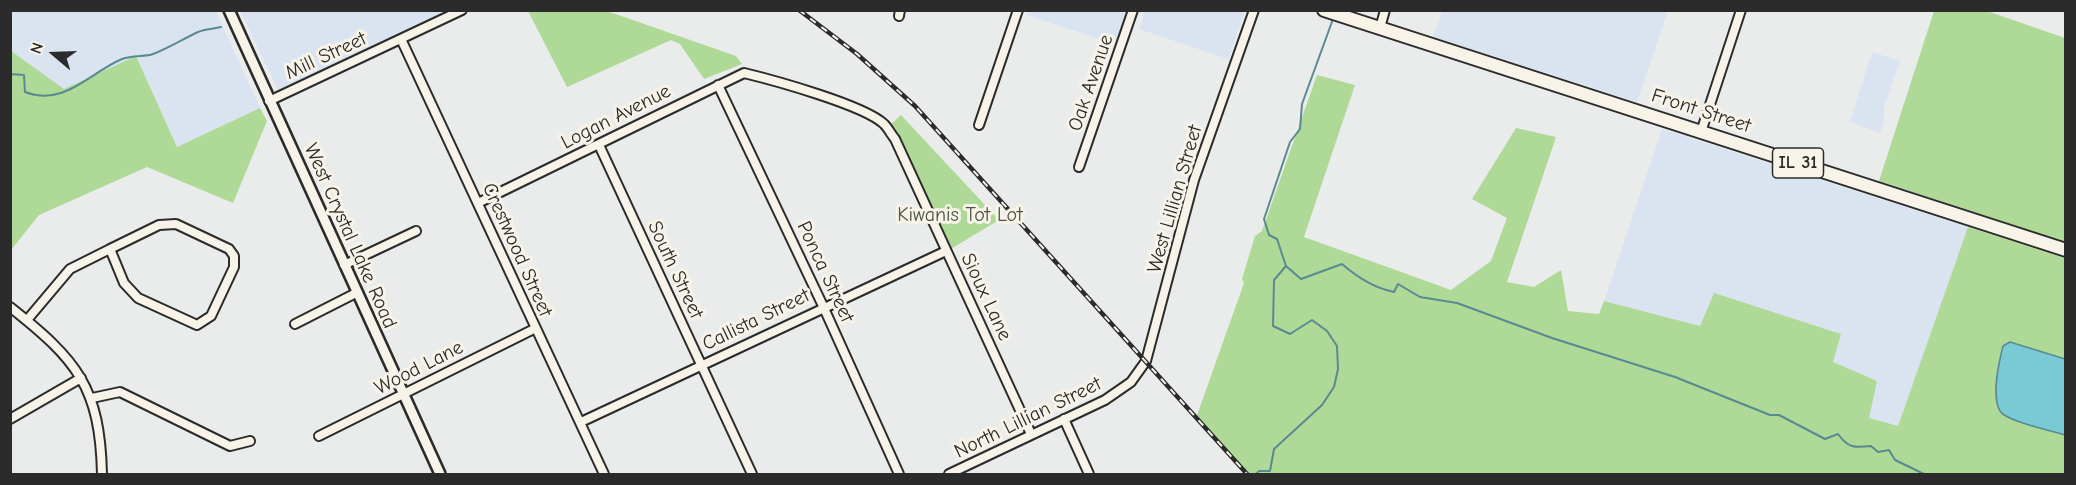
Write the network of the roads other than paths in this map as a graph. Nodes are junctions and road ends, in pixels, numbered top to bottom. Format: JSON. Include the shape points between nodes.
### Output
{"nodes":[{"id":1,"x":229,"y":10,"type":"edge"},
{"id":2,"x":462,"y":10,"type":"edge"},
{"id":3,"x":1018,"y":10,"type":"edge"},
{"id":4,"x":1133,"y":10,"type":"edge"},
{"id":5,"x":1254,"y":10,"type":"edge"},
{"id":6,"x":1324,"y":10,"type":"edge"},
{"id":7,"x":1385,"y":10,"type":"edge"},
{"id":8,"x":1741,"y":10,"type":"edge"},
{"id":9,"x":1380,"y":28,"type":"junction"},
{"id":10,"x":401,"y":39,"type":"junction"},
{"id":11,"x":771,"y":79,"type":"joint"},
{"id":12,"x":718,"y":84,"type":"junction"},
{"id":13,"x":269,"y":101,"type":"junction"},
{"id":14,"x":979,"y":125,"type":"dead end"},
{"id":15,"x":1701,"y":132,"type":"junction"},
{"id":16,"x":599,"y":145,"type":"junction"},
{"id":17,"x":1080,"y":167,"type":"dead end"},
{"id":18,"x":478,"y":203,"type":"junction"},
{"id":19,"x":416,"y":231,"type":"dead end"},
{"id":20,"x":110,"y":249,"type":"junction"},
{"id":21,"x":946,"y":250,"type":"junction"},
{"id":22,"x":2066,"y":250,"type":"edge"},
{"id":23,"x":344,"y":265,"type":"junction"},
{"id":24,"x":356,"y":293,"type":"junction"},
{"id":25,"x":824,"y":306,"type":"junction"},
{"id":26,"x":10,"y":307,"type":"edge"},
{"id":27,"x":27,"y":320,"type":"junction"},
{"id":28,"x":295,"y":324,"type":"dead end"},
{"id":29,"x":534,"y":329,"type":"junction"},
{"id":30,"x":700,"y":365,"type":"junction"},
{"id":31,"x":81,"y":378,"type":"junction"},
{"id":32,"x":1120,"y":391,"type":"joint"},
{"id":33,"x":402,"y":396,"type":"junction"},
{"id":34,"x":92,"y":398,"type":"junction"},
{"id":35,"x":10,"y":419,"type":"edge"},
{"id":36,"x":1064,"y":419,"type":"junction"},
{"id":37,"x":580,"y":422,"type":"junction"},
{"id":38,"x":1031,"y":434,"type":"junction"},
{"id":39,"x":319,"y":436,"type":"dead end"},
{"id":40,"x":250,"y":441,"type":"dead end"},
{"id":41,"x":102,"y":474,"type":"edge"},
{"id":42,"x":440,"y":474,"type":"edge"},
{"id":43,"x":604,"y":474,"type":"edge"},
{"id":44,"x":752,"y":474,"type":"edge"},
{"id":45,"x":899,"y":474,"type":"edge"},
{"id":46,"x":949,"y":474,"type":"edge"},
{"id":47,"x":1089,"y":474,"type":"edge"}],
"edges":[{"from":1,"to":13,"type":"street","name":"West Crystal Lake Road"},
{"from":2,"to":10,"type":"street","name":"Mill Street"},
{"from":3,"to":14,"type":"street"},
{"from":4,"to":17,"type":"street","name":"Oak Avenue"},
{"from":5,"to":32,"type":"street","name":"West Lillian Street","via":[[1194,180],[1146,361]]},
{"from":6,"to":9,"type":"main road","name":"Front Street","number":"IL 31"},
{"from":7,"to":9,"type":"street"},
{"from":8,"to":15,"type":"street"},
{"from":9,"to":15,"type":"main road","name":"Front Street","number":"IL 31"},
{"from":10,"to":13,"type":"street","name":"Mill Street"},
{"from":10,"to":18,"type":"street","name":"Crestwood Street"},
{"from":11,"to":12,"type":"street","name":"Logan Avenue","via":[[744,73]]},
{"from":11,"to":21,"type":"street","name":"Sioux Lane","via":[[860,110],[884,123]]},
{"from":12,"to":16,"type":"street","name":"Logan Avenue"},
{"from":12,"to":25,"type":"street","name":"Ponca Street"},
{"from":13,"to":23,"type":"street","name":"West Crystal Lake Road"},
{"from":15,"to":22,"type":"main road","name":"Front Street","number":"IL 31"},
{"from":16,"to":18,"type":"street","name":"Logan Avenue"},
{"from":16,"to":30,"type":"street","name":"South Street"},
{"from":18,"to":29,"type":"street","name":"Crestwood Street"},
{"from":19,"to":23,"type":"street"},
{"from":20,"to":20,"type":"street","via":[[159,225],[176,224],[228,249],[234,256],[234,267],[211,316],[197,325],[138,298],[124,283]]},
{"from":20,"to":27,"type":"street","via":[[70,269]]},
{"from":21,"to":25,"type":"street","name":"Callista Street"},
{"from":21,"to":38,"type":"street","name":"Sioux Lane"},
{"from":23,"to":24,"type":"street","name":"West Crystal Lake Road"},
{"from":24,"to":28,"type":"street"},
{"from":24,"to":33,"type":"street","name":"West Crystal Lake Road"},
{"from":25,"to":30,"type":"street","name":"Callista Street"},
{"from":25,"to":45,"type":"street","name":"Ponca Street"},
{"from":26,"to":27,"type":"street"},
{"from":27,"to":31,"type":"street","via":[[64,354]]},
{"from":29,"to":33,"type":"street","name":"Wood Lane"},
{"from":29,"to":37,"type":"street","name":"Crestwood Street"},
{"from":30,"to":37,"type":"street","name":"Callista Street"},
{"from":30,"to":44,"type":"street","name":"South Street"},
{"from":31,"to":34,"type":"street"},
{"from":31,"to":35,"type":"street"},
{"from":32,"to":36,"type":"street","name":"North Lillian Street"},
{"from":33,"to":39,"type":"street","name":"Wood Lane"},
{"from":33,"to":42,"type":"street","name":"West Crystal Lake Road"},
{"from":34,"to":40,"type":"street","via":[[120,392],[230,446]]},
{"from":34,"to":41,"type":"street","via":[[101,434]]},
{"from":36,"to":38,"type":"street","name":"North Lillian Street"},
{"from":36,"to":47,"type":"street"},
{"from":37,"to":43,"type":"street","name":"Crestwood Street"},
{"from":38,"to":46,"type":"street","name":"North Lillian Street"}]}
